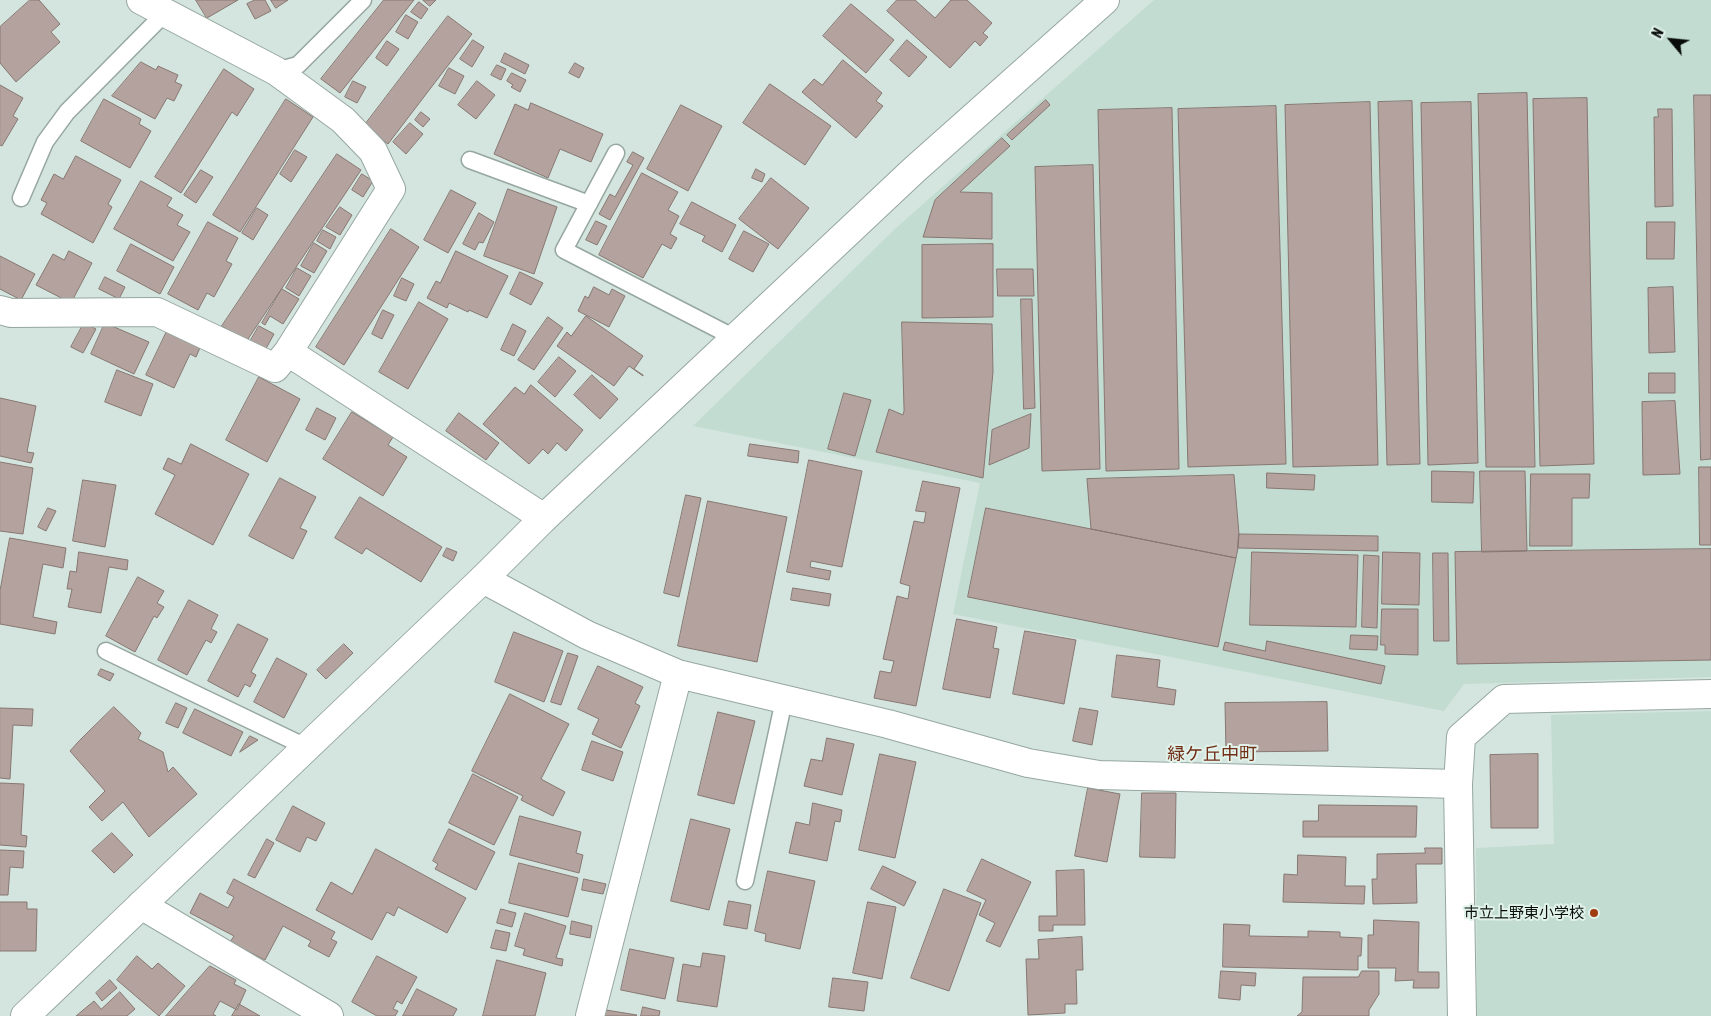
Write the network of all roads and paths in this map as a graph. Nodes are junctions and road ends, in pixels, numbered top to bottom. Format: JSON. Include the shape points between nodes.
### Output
{"nodes":[{"id":1,"x":141,"y":0,"type":"edge"},
{"id":2,"x":364,"y":0,"type":"edge"},
{"id":3,"x":1098,"y":2,"type":"edge"},
{"id":4,"x":165,"y":13,"type":"junction"},
{"id":5,"x":276,"y":71,"type":"junction"},
{"id":6,"x":616,"y":153,"type":"dead end"},
{"id":7,"x":470,"y":160,"type":"dead end"},
{"id":8,"x":21,"y":198,"type":"dead end"},
{"id":9,"x":589,"y":204,"type":"junction"},
{"id":10,"x":0,"y":310,"type":"edge"},
{"id":11,"x":734,"y":338,"type":"junction"},
{"id":12,"x":288,"y":352,"type":"junction"},
{"id":13,"x":544,"y":518,"type":"junction"},
{"id":14,"x":483,"y":579,"type":"junction"},
{"id":15,"x":106,"y":651,"type":"dead end"},
{"id":16,"x":678,"y":674,"type":"junction"},
{"id":17,"x":1711,"y":694,"type":"edge"},
{"id":18,"x":784,"y":700,"type":"junction"},
{"id":19,"x":306,"y":747,"type":"junction"},
{"id":20,"x":1458,"y":784,"type":"junction"},
{"id":21,"x":745,"y":881,"type":"dead end"},
{"id":22,"x":140,"y":905,"type":"junction"},
{"id":23,"x":25,"y":1016,"type":"edge"},
{"id":24,"x":329,"y":1016,"type":"edge"},
{"id":25,"x":590,"y":1016,"type":"edge"},
{"id":26,"x":1462,"y":1016,"type":"edge"}],
"edges":[{"from":1,"to":4,"type":"street"},
{"from":2,"to":5,"type":"lane","via":[[298,65]]},
{"from":3,"to":11,"type":"street"},
{"from":4,"to":5,"type":"street"},
{"from":4,"to":8,"type":"lane","via":[[67,112],[45,142]]},
{"from":5,"to":12,"type":"street","via":[[343,120],[373,151],[391,189]]},
{"from":6,"to":9,"type":"lane"},
{"from":7,"to":9,"type":"lane"},
{"from":9,"to":11,"type":"lane","via":[[564,250]]},
{"from":10,"to":12,"type":"street","via":[[11,313],[157,312],[275,368]]},
{"from":11,"to":13,"type":"street"},
{"from":12,"to":13,"type":"street"},
{"from":13,"to":14,"type":"street"},
{"from":14,"to":16,"type":"street","via":[[587,636]]},
{"from":14,"to":19,"type":"street"},
{"from":15,"to":19,"type":"lane"},
{"from":16,"to":18,"type":"street"},
{"from":16,"to":25,"type":"street"},
{"from":17,"to":20,"type":"street","via":[[1504,699],[1461,737]]},
{"from":18,"to":20,"type":"street","via":[[888,724],[1028,764],[1099,775]]},
{"from":18,"to":21,"type":"lane"},
{"from":19,"to":22,"type":"street"},
{"from":20,"to":26,"type":"street"},
{"from":22,"to":23,"type":"street"},
{"from":22,"to":24,"type":"street"}]}
